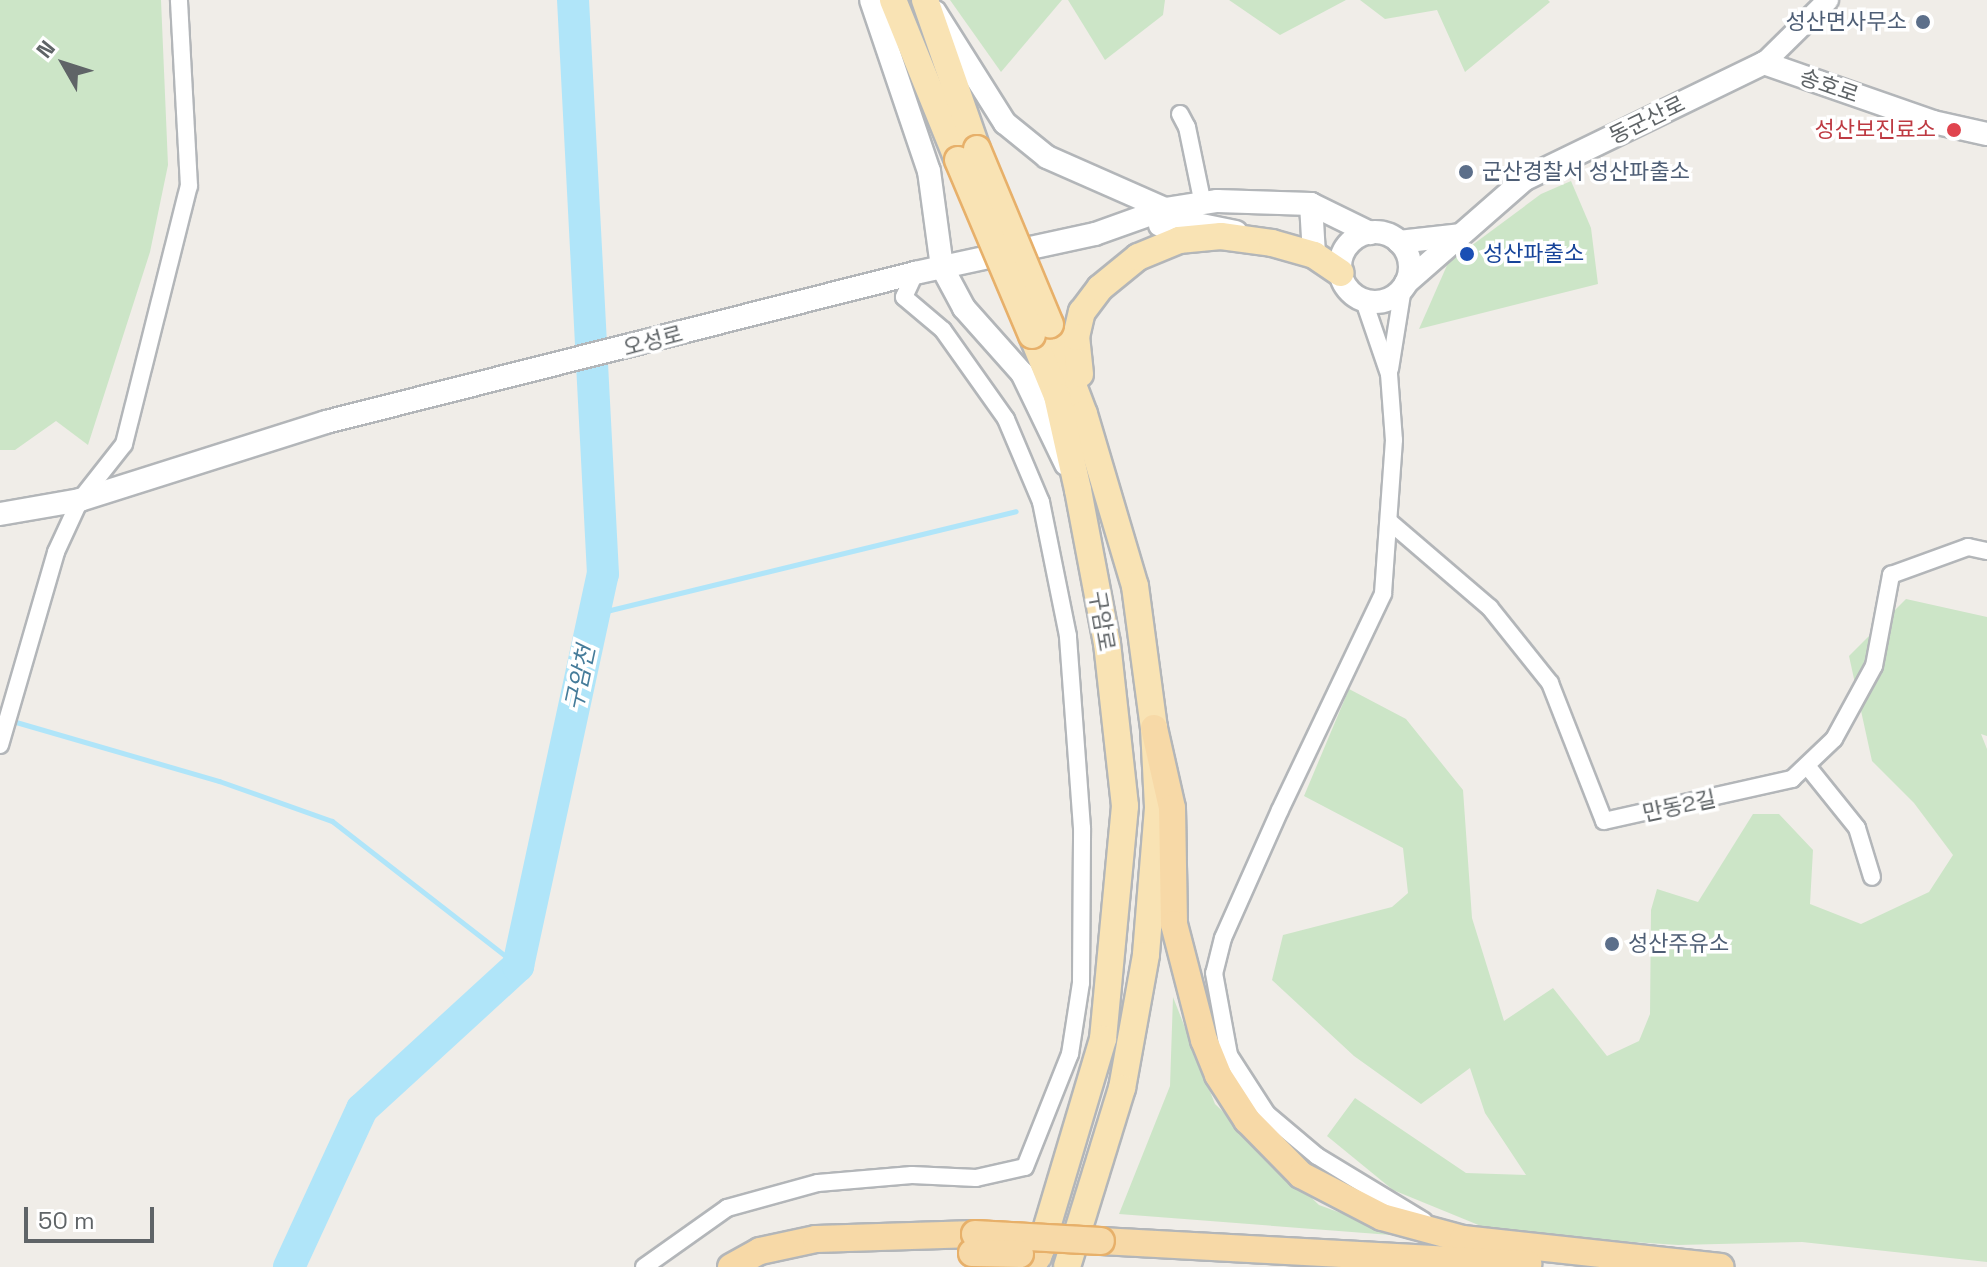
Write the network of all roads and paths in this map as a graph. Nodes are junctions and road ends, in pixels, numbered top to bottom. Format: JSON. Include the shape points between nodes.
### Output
{"nodes":[{"id":1,"x":179,"y":0,"type":"edge"},
{"id":2,"x":871,"y":0,"type":"edge"},
{"id":3,"x":893,"y":0,"type":"edge"},
{"id":4,"x":926,"y":0,"type":"edge"},
{"id":5,"x":1828,"y":0,"type":"edge"},
{"id":6,"x":1764,"y":63,"type":"junction"},
{"id":7,"x":1180,"y":114,"type":"dead end"},
{"id":8,"x":1987,"y":134,"type":"edge"},
{"id":9,"x":968,"y":155,"type":"junction"},
{"id":10,"x":1203,"y":204,"type":"junction"},
{"id":11,"x":1311,"y":204,"type":"junction"},
{"id":12,"x":1165,"y":209,"type":"junction"},
{"id":13,"x":1370,"y":233,"type":"junction"},
{"id":14,"x":1095,"y":234,"type":"junction"},
{"id":15,"x":1462,"y":235,"type":"junction"},
{"id":16,"x":1399,"y":242,"type":"junction"},
{"id":17,"x":1272,"y":243,"type":"junction"},
{"id":18,"x":1314,"y":255,"type":"junction"},
{"id":19,"x":942,"y":267,"type":"junction"},
{"id":20,"x":915,"y":273,"type":"junction"},
{"id":21,"x":1341,"y":273,"type":"junction"},
{"id":22,"x":1405,"y":285,"type":"junction"},
{"id":23,"x":1364,"y":301,"type":"junction"},
{"id":24,"x":1041,"y":330,"type":"junction"},
{"id":25,"x":1389,"y":374,"type":"junction"},
{"id":26,"x":1084,"y":414,"type":"junction"},
{"id":27,"x":1078,"y":490,"type":"junction"},
{"id":28,"x":80,"y":500,"type":"junction"},
{"id":29,"x":0,"y":514,"type":"edge"},
{"id":30,"x":1391,"y":523,"type":"junction"},
{"id":31,"x":1987,"y":551,"type":"edge"},
{"id":32,"x":1154,"y":728,"type":"junction"},
{"id":33,"x":1,"y":742,"type":"edge"},
{"id":34,"x":1808,"y":767,"type":"junction"},
{"id":35,"x":1872,"y":877,"type":"dead end"},
{"id":36,"x":1452,"y":1228,"type":"dead end"},
{"id":37,"x":973,"y":1244,"type":"junction"},
{"id":38,"x":1100,"y":1249,"type":"junction"},
{"id":39,"x":1036,"y":1260,"type":"edge"},
{"id":40,"x":644,"y":1267,"type":"edge"},
{"id":41,"x":731,"y":1267,"type":"edge"},
{"id":42,"x":769,"y":1267,"type":"edge"},
{"id":43,"x":1067,"y":1267,"type":"edge"},
{"id":44,"x":1275,"y":1267,"type":"edge"},
{"id":45,"x":1575,"y":1267,"type":"edge"},
{"id":46,"x":1720,"y":1267,"type":"edge"}],
"edges":[{"from":1,"to":28,"type":"street","via":[[189,186],[124,444]]},
{"from":2,"to":19,"type":"main road","via":[[929,171]]},
{"from":3,"to":9,"type":"main road","name":"구암로"},
{"from":4,"to":9,"type":"main road","name":"구암로"},
{"from":4,"to":12,"type":"main road","via":[[1005,123],[1047,157]]},
{"from":5,"to":6,"type":"street","name":"동군산로"},
{"from":6,"to":8,"type":"main road","name":"송호로","via":[[1933,122]]},
{"from":6,"to":15,"type":"main road","name":"동군산로","via":[[1525,179]]},
{"from":7,"to":10,"type":"street"},
{"from":9,"to":24,"type":"main road","name":"구암로","bridge":true},
{"from":10,"to":11,"type":"main road","name":"오성로"},
{"from":10,"to":12,"type":"main road","name":"오성로"},
{"from":11,"to":13,"type":"main road"},
{"from":11,"to":18,"type":"main road"},
{"from":12,"to":14,"type":"main road","name":"오성로"},
{"from":13,"to":16,"type":"main road"},
{"from":13,"to":21,"type":"main road","via":[[1351,243]]},
{"from":14,"to":17,"type":"main road","via":[[1182,221]]},
{"from":14,"to":19,"type":"main road","name":"오성로"},
{"from":15,"to":16,"type":"main road"},
{"from":15,"to":22,"type":"main road","name":"동군산로"},
{"from":16,"to":22,"type":"main road","via":[[1410,261]]},
{"from":17,"to":18,"type":"main road"},
{"from":17,"to":26,"type":"main road","via":[[1221,236],[1179,240],[1138,257],[1114,275],[1082,312],[1076,337]]},
{"from":18,"to":21,"type":"main road"},
{"from":19,"to":20,"type":"main road","name":"오성로"},
{"from":19,"to":27,"type":"main road","via":[[964,308],[1022,373]]},
{"from":20,"to":28,"type":"main road","name":"오성로","via":[[326,422]]},
{"from":20,"to":40,"type":"street","via":[[904,297],[943,330],[1006,419],[1044,517],[1068,636],[1082,828],[1081,983],[1070,1054],[1025,1167],[976,1178],[912,1175],[818,1183],[727,1208]]},
{"from":21,"to":23,"type":"main road","via":[[1353,295]]},
{"from":22,"to":23,"type":"main road","via":[[1379,302]]},
{"from":22,"to":25,"type":"street"},
{"from":23,"to":25,"type":"street"},
{"from":24,"to":26,"type":"main road","name":"구암로"},
{"from":24,"to":27,"type":"main road","name":"구암로"},
{"from":25,"to":30,"type":"street","via":[[1394,440]]},
{"from":26,"to":32,"type":"main road","name":"구암로","via":[[1135,586]]},
{"from":27,"to":39,"type":"main road","name":"구암로","via":[[1107,643],[1125,806],[1103,1039]]},
{"from":28,"to":29,"type":"main road","name":"오성로"},
{"from":28,"to":33,"type":"street","via":[[56,552]]},
{"from":30,"to":34,"type":"street","name":"만동2길","via":[[1490,608],[1550,683],[1604,821],[1792,779]]},
{"from":30,"to":36,"type":"street","via":[[1383,594],[1268,836],[1214,973],[1229,1055],[1267,1114],[1317,1156],[1423,1221]]},
{"from":31,"to":34,"type":"street","name":"만동2길","via":[[1968,547],[1891,575],[1874,666],[1834,739]]},
{"from":32,"to":43,"type":"main road","name":"구암로","via":[[1158,808],[1146,955],[1122,1088]]},
{"from":32,"to":46,"type":"highway","via":[[1172,808],[1174,924],[1204,1040],[1218,1075],[1247,1120],[1301,1175],[1382,1217],[1463,1239]]},
{"from":34,"to":35,"type":"street","via":[[1857,828]]},
{"from":37,"to":38,"type":"highway","bridge":true},
{"from":37,"to":41,"type":"highway","via":[[816,1239],[760,1251]]},
{"from":37,"to":42,"type":"highway","via":[[836,1253]]},
{"from":38,"to":44,"type":"highway"},
{"from":38,"to":45,"type":"highway"}]}
